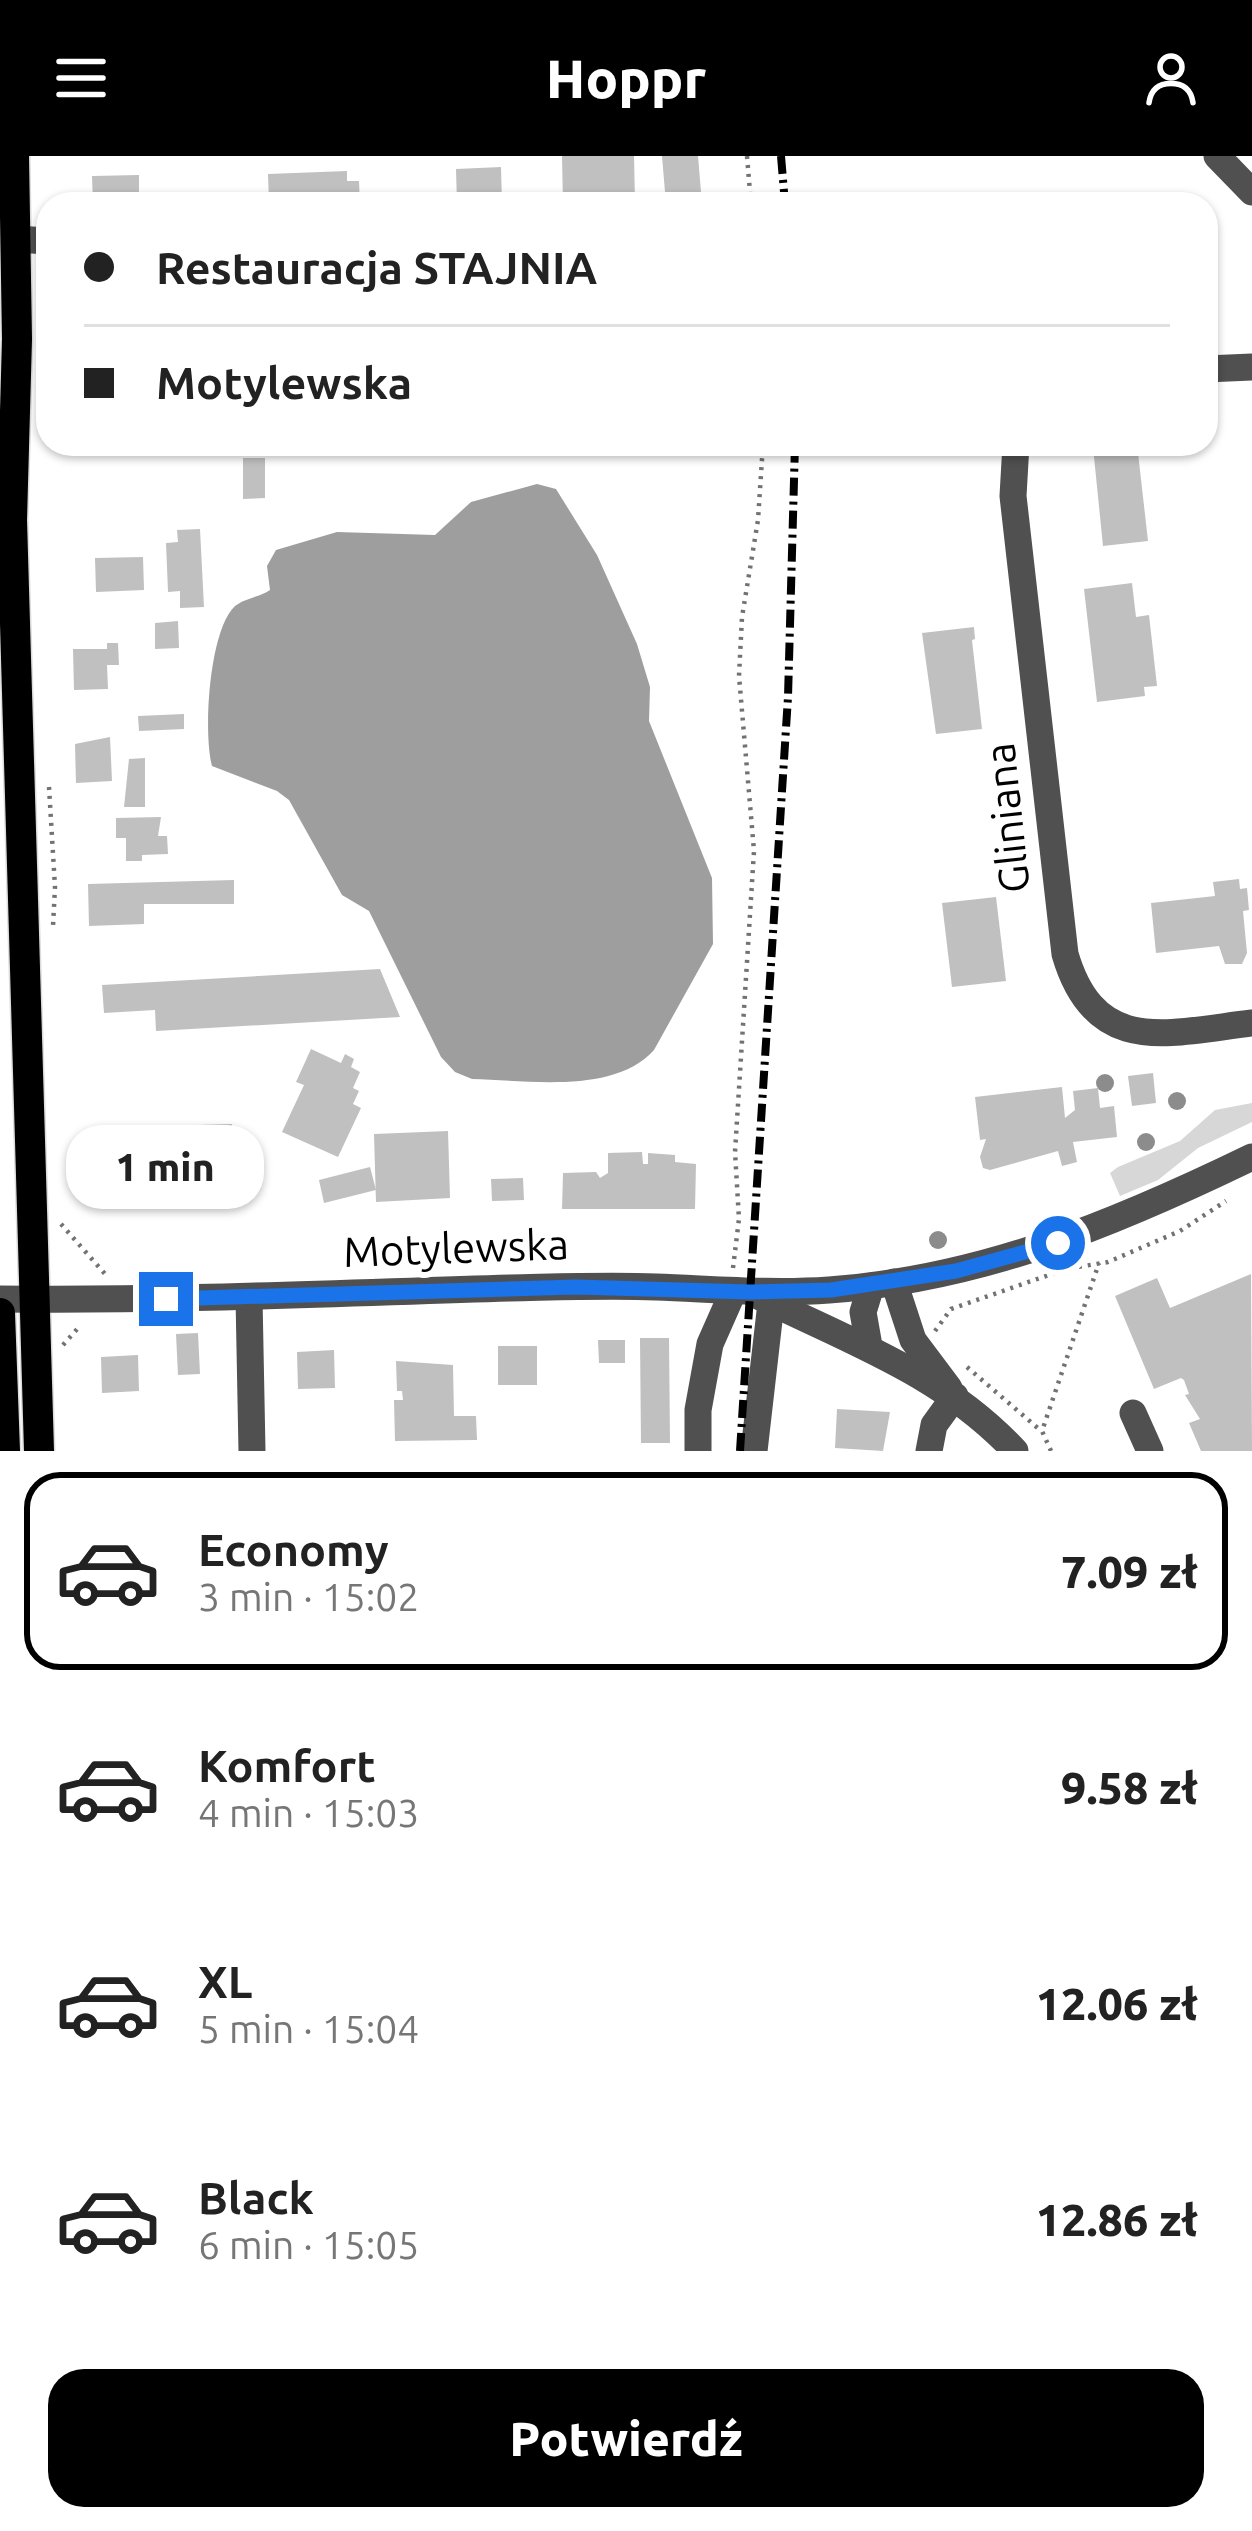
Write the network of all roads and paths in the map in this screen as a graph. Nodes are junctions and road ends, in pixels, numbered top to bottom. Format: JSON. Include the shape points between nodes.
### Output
{"nodes":[{"id":1,"x":14,"y":156,"type":"edge"},
{"id":2,"x":747,"y":156,"type":"edge"},
{"id":3,"x":1217,"y":156,"type":"edge"},
{"id":4,"x":751,"y":192,"type":"edge"},
{"id":5,"x":1252,"y":192,"type":"edge"},
{"id":6,"x":8,"y":238,"type":"edge"},
{"id":7,"x":1252,"y":367,"type":"edge"},
{"id":8,"x":1218,"y":368,"type":"edge"},
{"id":9,"x":763,"y":456,"type":"edge"},
{"id":10,"x":1015,"y":456,"type":"edge"},
{"id":11,"x":49,"y":785,"type":"dead end"},
{"id":12,"x":53,"y":931,"type":"dead end"},
{"id":13,"x":1252,"y":1023,"type":"edge"},
{"id":14,"x":1252,"y":1157,"type":"edge"},
{"id":15,"x":1236,"y":1195,"type":"dead end"},
{"id":16,"x":59,"y":1209,"type":"dead end"},
{"id":17,"x":1099,"y":1263,"type":"junction"},
{"id":18,"x":105,"y":1271,"type":"dead end"},
{"id":19,"x":882,"y":1284,"type":"junction"},
{"id":20,"x":751,"y":1296,"type":"junction"},
{"id":21,"x":249,"y":1297,"type":"junction"},
{"id":22,"x":0,"y":1299,"type":"edge"},
{"id":23,"x":34,"y":1300,"type":"junction"},
{"id":24,"x":0,"y":1313,"type":"edge"},
{"id":25,"x":86,"y":1322,"type":"dead end"},
{"id":26,"x":913,"y":1340,"type":"junction"},
{"id":27,"x":869,"y":1346,"type":"junction"},
{"id":28,"x":61,"y":1349,"type":"dead end"},
{"id":29,"x":963,"y":1363,"type":"dead end"},
{"id":30,"x":955,"y":1396,"type":"junction"},
{"id":31,"x":1133,"y":1413,"type":"dead end"},
{"id":32,"x":1042,"y":1431,"type":"junction"},
{"id":33,"x":5,"y":1451,"type":"edge"},
{"id":34,"x":39,"y":1451,"type":"edge"},
{"id":35,"x":252,"y":1451,"type":"edge"},
{"id":36,"x":698,"y":1451,"type":"edge"},
{"id":37,"x":754,"y":1451,"type":"edge"},
{"id":38,"x":929,"y":1451,"type":"edge"},
{"id":39,"x":1015,"y":1451,"type":"edge"},
{"id":40,"x":1051,"y":1451,"type":"edge"},
{"id":41,"x":1150,"y":1451,"type":"edge"}],
"edges":[{"from":1,"to":6,"type":"main road"},
{"from":2,"to":4,"type":"path"},
{"from":3,"to":5,"type":"street"},
{"from":6,"to":23,"type":"main road"},
{"from":7,"to":8,"type":"street"},
{"from":9,"to":20,"type":"path","via":[[739,676],[754,851],[735,1152]]},
{"from":10,"to":13,"type":"street","name":"Gliniana","via":[[1013,496],[1073,982],[1102,1018],[1128,1031]]},
{"from":11,"to":12,"type":"path"},
{"from":14,"to":19,"type":"street","via":[[1058,1243]]},
{"from":15,"to":17,"type":"path","via":[[1180,1231]]},
{"from":16,"to":18,"type":"path","via":[[61,1224]]},
{"from":17,"to":26,"type":"path","via":[[951,1309],[934,1333]]},
{"from":17,"to":32,"type":"path"},
{"from":19,"to":20,"type":"street"},
{"from":19,"to":26,"type":"street","name":"Motylewska"},
{"from":19,"to":27,"type":"street","via":[[863,1312]]},
{"from":20,"to":21,"type":"street","name":"Motylewska","via":[[576,1287]]},
{"from":20,"to":27,"type":"street","name":"Motylewska"},
{"from":20,"to":36,"type":"street","via":[[710,1344]]},
{"from":20,"to":37,"type":"street"},
{"from":21,"to":23,"type":"street","name":"Motylewska"},
{"from":21,"to":35,"type":"street"},
{"from":22,"to":23,"type":"street","name":"Motylewska"},
{"from":23,"to":34,"type":"main road"},
{"from":24,"to":33,"type":"main road"},
{"from":25,"to":28,"type":"path"},
{"from":26,"to":30,"type":"street","name":"Motylewska"},
{"from":27,"to":30,"type":"street","name":"Motylewska"},
{"from":29,"to":32,"type":"path"},
{"from":30,"to":38,"type":"street","via":[[934,1425]]},
{"from":30,"to":39,"type":"street","name":"Motylewska"},
{"from":31,"to":41,"type":"street"},
{"from":32,"to":40,"type":"path"}]}
